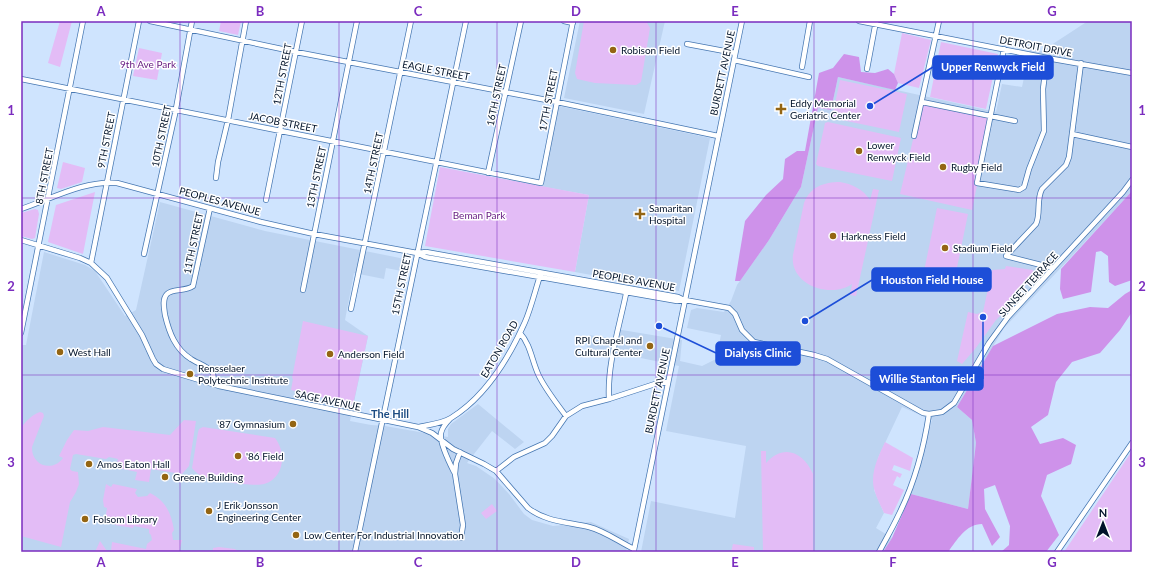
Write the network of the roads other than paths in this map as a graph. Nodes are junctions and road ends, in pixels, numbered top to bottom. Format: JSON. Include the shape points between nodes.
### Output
{"nodes":[{"id":1,"x":83,"y":21,"type":"edge"},
{"id":2,"x":139,"y":21,"type":"edge"},
{"id":3,"x":150,"y":21,"type":"edge"},
{"id":4,"x":192,"y":21,"type":"edge"},
{"id":5,"x":246,"y":21,"type":"edge"},
{"id":6,"x":302,"y":21,"type":"edge"},
{"id":7,"x":357,"y":21,"type":"edge"},
{"id":8,"x":411,"y":21,"type":"edge"},
{"id":9,"x":466,"y":21,"type":"edge"},
{"id":10,"x":521,"y":21,"type":"edge"},
{"id":11,"x":564,"y":21,"type":"edge"},
{"id":12,"x":742,"y":21,"type":"edge"},
{"id":13,"x":810,"y":21,"type":"edge"},
{"id":14,"x":859,"y":21,"type":"edge"},
{"id":15,"x":939,"y":21,"type":"edge"},
{"id":16,"x":573,"y":22,"type":"edge"},
{"id":17,"x":876,"y":23,"type":"edge"},
{"id":18,"x":190,"y":30,"type":"junction"},
{"id":19,"x":936,"y":36,"type":"junction"},
{"id":20,"x":242,"y":41,"type":"junction"},
{"id":21,"x":687,"y":44,"type":"dead end"},
{"id":22,"x":1004,"y":49,"type":"junction"},
{"id":23,"x":296,"y":52,"type":"junction"},
{"id":24,"x":735,"y":53,"type":"junction"},
{"id":25,"x":1047,"y":58,"type":"junction"},
{"id":26,"x":734,"y":60,"type":"junction"},
{"id":27,"x":348,"y":62,"type":"junction"},
{"id":28,"x":1081,"y":63,"type":"junction"},
{"id":29,"x":802,"y":67,"type":"dead end"},
{"id":30,"x":867,"y":69,"type":"dead end"},
{"id":31,"x":400,"y":72,"type":"junction"},
{"id":32,"x":1132,"y":73,"type":"edge"},
{"id":33,"x":809,"y":77,"type":"dead end"},
{"id":34,"x":21,"y":79,"type":"edge"},
{"id":35,"x":453,"y":82,"type":"junction"},
{"id":36,"x":70,"y":90,"type":"junction"},
{"id":37,"x":505,"y":93,"type":"junction"},
{"id":38,"x":123,"y":100,"type":"junction"},
{"id":39,"x":556,"y":102,"type":"junction"},
{"id":40,"x":922,"y":102,"type":"junction"},
{"id":41,"x":176,"y":110,"type":"junction"},
{"id":42,"x":990,"y":116,"type":"junction"},
{"id":43,"x":228,"y":120,"type":"junction"},
{"id":44,"x":1015,"y":121,"type":"dead end"},
{"id":45,"x":280,"y":131,"type":"junction"},
{"id":46,"x":1072,"y":134,"type":"junction"},
{"id":47,"x":718,"y":136,"type":"junction"},
{"id":48,"x":914,"y":136,"type":"dead end"},
{"id":49,"x":333,"y":142,"type":"junction"},
{"id":50,"x":1132,"y":147,"type":"edge"},
{"id":51,"x":385,"y":152,"type":"junction"},
{"id":52,"x":436,"y":162,"type":"junction"},
{"id":53,"x":488,"y":173,"type":"junction"},
{"id":54,"x":216,"y":178,"type":"dead end"},
{"id":55,"x":1132,"y":180,"type":"edge"},
{"id":56,"x":107,"y":182,"type":"junction"},
{"id":57,"x":541,"y":183,"type":"joint"},
{"id":58,"x":158,"y":194,"type":"junction"},
{"id":59,"x":48,"y":199,"type":"junction"},
{"id":60,"x":266,"y":200,"type":"dead end"},
{"id":61,"x":210,"y":208,"type":"junction"},
{"id":62,"x":21,"y":209,"type":"edge"},
{"id":63,"x":314,"y":234,"type":"junction"},
{"id":64,"x":21,"y":240,"type":"edge"},
{"id":65,"x":365,"y":244,"type":"junction"},
{"id":66,"x":39,"y":246,"type":"junction"},
{"id":67,"x":417,"y":253,"type":"junction"},
{"id":68,"x":144,"y":254,"type":"dead end"},
{"id":69,"x":91,"y":263,"type":"junction"},
{"id":70,"x":1053,"y":268,"type":"junction"},
{"id":71,"x":541,"y":275,"type":"junction"},
{"id":72,"x":303,"y":290,"type":"dead end"},
{"id":73,"x":627,"y":290,"type":"junction"},
{"id":74,"x":684,"y":300,"type":"junction"},
{"id":75,"x":351,"y":309,"type":"dead end"},
{"id":76,"x":21,"y":333,"type":"edge"},
{"id":77,"x":520,"y":334,"type":"junction"},
{"id":78,"x":668,"y":382,"type":"junction"},
{"id":79,"x":213,"y":384,"type":"junction"},
{"id":80,"x":609,"y":399,"type":"junction"},
{"id":81,"x":929,"y":414,"type":"junction"},
{"id":82,"x":566,"y":416,"type":"junction"},
{"id":83,"x":450,"y":419,"type":"junction"},
{"id":84,"x":382,"y":421,"type":"junction"},
{"id":85,"x":418,"y":427,"type":"junction"},
{"id":86,"x":441,"y":440,"type":"junction"},
{"id":87,"x":1132,"y":443,"type":"edge"},
{"id":88,"x":460,"y":452,"type":"junction"},
{"id":89,"x":496,"y":471,"type":"junction"},
{"id":90,"x":455,"y":474,"type":"junction"},
{"id":91,"x":461,"y":538,"type":"dead end"},
{"id":92,"x":634,"y":551,"type":"edge"},
{"id":93,"x":355,"y":552,"type":"edge"},
{"id":94,"x":879,"y":552,"type":"edge"},
{"id":95,"x":1057,"y":552,"type":"edge"}],
"edges":[{"from":1,"to":36,"type":"street","name":"8TH STREET"},
{"from":2,"to":38,"type":"street","name":"9TH STREET"},
{"from":3,"to":18,"type":"street","name":"EAGLE STREET"},
{"from":4,"to":18,"type":"street","name":"10TH STREET"},
{"from":5,"to":20,"type":"street"},
{"from":6,"to":23,"type":"street","name":"12TH STREET"},
{"from":7,"to":27,"type":"street","name":"13TH STREET"},
{"from":8,"to":31,"type":"street","name":"14TH STREET"},
{"from":9,"to":35,"type":"street","name":"15TH STREET"},
{"from":10,"to":37,"type":"street","name":"16TH STREET"},
{"from":11,"to":16,"type":"street"},
{"from":12,"to":24,"type":"street","name":"BURDETT AVENUE"},
{"from":13,"to":29,"type":"street"},
{"from":14,"to":17,"type":"street","name":"DETROIT DRIVE"},
{"from":15,"to":19,"type":"street"},
{"from":16,"to":39,"type":"street","name":"17TH STREET"},
{"from":17,"to":19,"type":"street","name":"DETROIT DRIVE"},
{"from":17,"to":30,"type":"street"},
{"from":18,"to":20,"type":"street","name":"EAGLE STREET"},
{"from":18,"to":41,"type":"street","name":"10TH STREET"},
{"from":19,"to":22,"type":"street","name":"DETROIT DRIVE"},
{"from":19,"to":40,"type":"street"},
{"from":20,"to":23,"type":"street","name":"EAGLE STREET"},
{"from":20,"to":43,"type":"street"},
{"from":21,"to":24,"type":"street"},
{"from":22,"to":25,"type":"street","name":"DETROIT DRIVE"},
{"from":22,"to":42,"type":"street"},
{"from":23,"to":27,"type":"street","name":"EAGLE STREET"},
{"from":23,"to":45,"type":"street","name":"12TH STREET"},
{"from":24,"to":26,"type":"street","name":"BURDETT AVENUE"},
{"from":25,"to":28,"type":"street","name":"DETROIT DRIVE"},
{"from":25,"to":42,"type":"street","via":[[1043,89],[1044,131],[1022,190],[977,183]]},
{"from":26,"to":33,"type":"street"},
{"from":26,"to":47,"type":"street","name":"BURDETT AVENUE"},
{"from":27,"to":31,"type":"street","name":"EAGLE STREET"},
{"from":27,"to":49,"type":"street","name":"13TH STREET"},
{"from":28,"to":32,"type":"street","name":"DETROIT DRIVE"},
{"from":28,"to":46,"type":"street"},
{"from":31,"to":35,"type":"street","name":"EAGLE STREET"},
{"from":31,"to":51,"type":"street","name":"14TH STREET"},
{"from":34,"to":36,"type":"street","name":"JACOB STREET"},
{"from":35,"to":37,"type":"street","name":"EAGLE STREET"},
{"from":35,"to":52,"type":"street","name":"15TH STREET"},
{"from":36,"to":38,"type":"street","name":"JACOB STREET"},
{"from":36,"to":59,"type":"street","name":"8TH STREET"},
{"from":37,"to":39,"type":"street","name":"EAGLE STREET"},
{"from":37,"to":53,"type":"street","name":"16TH STREET"},
{"from":38,"to":41,"type":"street","name":"JACOB STREET"},
{"from":38,"to":56,"type":"street","name":"9TH STREET"},
{"from":39,"to":47,"type":"street","name":"EAGLE STREET"},
{"from":39,"to":57,"type":"street","name":"17TH STREET"},
{"from":40,"to":42,"type":"street"},
{"from":40,"to":48,"type":"street"},
{"from":41,"to":43,"type":"street","name":"JACOB STREET"},
{"from":41,"to":58,"type":"street","name":"10TH STREET"},
{"from":42,"to":44,"type":"street"},
{"from":43,"to":45,"type":"street","name":"JACOB STREET"},
{"from":43,"to":54,"type":"street"},
{"from":45,"to":49,"type":"street","name":"JACOB STREET"},
{"from":45,"to":60,"type":"street","name":"12TH STREET"},
{"from":46,"to":50,"type":"street"},
{"from":46,"to":70,"type":"street","via":[[1068,161],[1040,193],[1036,224],[1006,256]]},
{"from":47,"to":74,"type":"street","name":"BURDETT AVENUE"},
{"from":49,"to":51,"type":"street","name":"JACOB STREET"},
{"from":49,"to":63,"type":"street","name":"13TH STREET"},
{"from":51,"to":52,"type":"street","name":"JACOB STREET"},
{"from":51,"to":65,"type":"street","name":"14TH STREET"},
{"from":52,"to":53,"type":"street","name":"JACOB STREET"},
{"from":52,"to":67,"type":"street","name":"15TH STREET"},
{"from":53,"to":57,"type":"street","name":"JACOB STREET"},
{"from":55,"to":70,"type":"street","name":"SUNSET TERRACE"},
{"from":56,"to":58,"type":"street","name":"PEOPLES AVENUE"},
{"from":56,"to":59,"type":"street","name":"PEOPLES AVENUE"},
{"from":56,"to":69,"type":"street","name":"9TH STREET"},
{"from":58,"to":61,"type":"street","name":"PEOPLES AVENUE"},
{"from":58,"to":68,"type":"street","name":"10TH STREET"},
{"from":59,"to":62,"type":"street","name":"PEOPLES AVENUE"},
{"from":59,"to":66,"type":"street","name":"8TH STREET"},
{"from":61,"to":63,"type":"street","name":"PEOPLES AVENUE"},
{"from":61,"to":79,"type":"street","name":"11TH STREET","via":[[193,286],[168,293],[164,299],[164,311],[173,340],[190,358],[212,372]]},
{"from":63,"to":65,"type":"street","name":"PEOPLES AVENUE"},
{"from":63,"to":72,"type":"street","name":"13TH STREET"},
{"from":64,"to":66,"type":"street"},
{"from":65,"to":67,"type":"street","name":"PEOPLES AVENUE"},
{"from":65,"to":75,"type":"street","name":"14TH STREET"},
{"from":66,"to":69,"type":"street"},
{"from":66,"to":76,"type":"street","name":"8TH STREET"},
{"from":67,"to":71,"type":"street","name":"PEOPLES AVENUE","via":[[425,257]]},
{"from":67,"to":84,"type":"street","name":"15TH STREET"},
{"from":69,"to":79,"type":"street","name":"SAGE AVENUE","via":[[107,278],[142,335],[156,364],[163,369]]},
{"from":70,"to":81,"type":"street","name":"SUNSET TERRACE","via":[[999,329],[954,403],[942,412]]},
{"from":71,"to":73,"type":"street","name":"PEOPLES AVENUE"},
{"from":71,"to":77,"type":"street","name":"EATON ROAD"},
{"from":73,"to":74,"type":"street","name":"PEOPLES AVENUE"},
{"from":73,"to":80,"type":"street","via":[[611,366]]},
{"from":74,"to":78,"type":"street","name":"BURDETT AVENUE"},
{"from":74,"to":81,"type":"street","name":"PEOPLES AVENUE","via":[[729,308],[735,314],[742,330],[754,342],[821,357]]},
{"from":77,"to":82,"type":"street","via":[[526,340],[540,378]]},
{"from":77,"to":83,"type":"street","name":"EATON ROAD","via":[[491,382],[473,402]]},
{"from":78,"to":80,"type":"street"},
{"from":78,"to":92,"type":"street","name":"BURDETT AVENUE"},
{"from":79,"to":84,"type":"street","name":"SAGE AVENUE"},
{"from":80,"to":82,"type":"street","via":[[582,406]]},
{"from":81,"to":94,"type":"street","via":[[911,485]]},
{"from":82,"to":89,"type":"street","via":[[545,443],[514,456]]},
{"from":83,"to":85,"type":"street","name":"EATON ROAD"},
{"from":83,"to":86,"type":"street","name":"EATON ROAD","via":[[441,433]]},
{"from":84,"to":85,"type":"street","name":"SAGE AVENUE"},
{"from":84,"to":93,"type":"street","name":"15TH STREET"},
{"from":85,"to":86,"type":"street","name":"SAGE AVENUE"},
{"from":86,"to":88,"type":"street","name":"SAGE AVENUE"},
{"from":86,"to":90,"type":"street"},
{"from":87,"to":95,"type":"street"},
{"from":88,"to":89,"type":"street","name":"SAGE AVENUE"},
{"from":88,"to":90,"type":"street"},
{"from":89,"to":92,"type":"street","name":"SAGE AVENUE","via":[[528,508],[539,515],[590,528]]},
{"from":90,"to":91,"type":"street","via":[[461,509]]}]}
